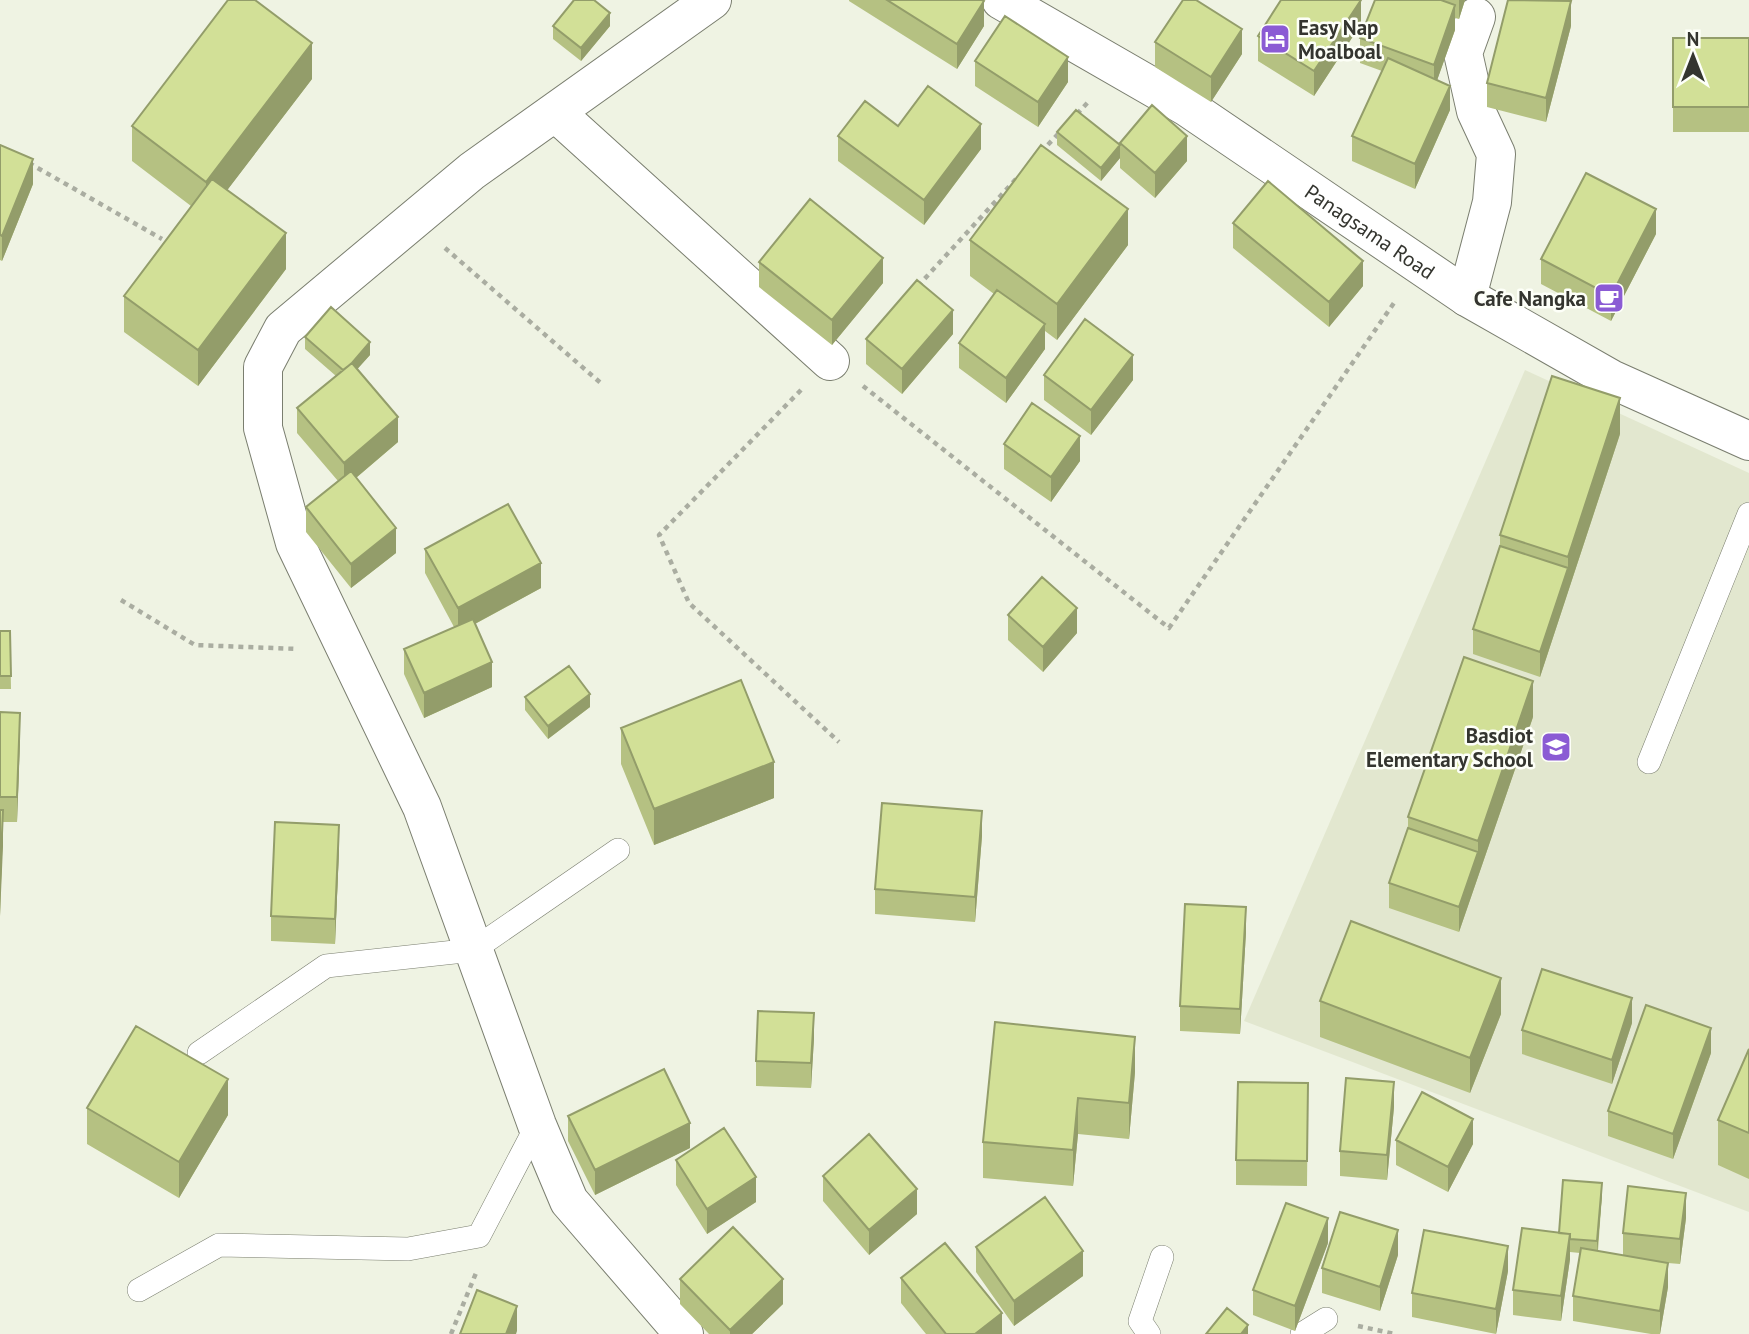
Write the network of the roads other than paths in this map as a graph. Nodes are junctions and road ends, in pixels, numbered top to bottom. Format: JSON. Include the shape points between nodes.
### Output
{"nodes":[{"id":1,"x":712,"y":0,"type":"edge"},
{"id":2,"x":1001,"y":0,"type":"edge"},
{"id":3,"x":1476,"y":17,"type":"dead end"},
{"id":4,"x":555,"y":112,"type":"junction"},
{"id":5,"x":1466,"y":297,"type":"junction"},
{"id":6,"x":830,"y":361,"type":"road end"},
{"id":7,"x":1749,"y":441,"type":"edge"},
{"id":8,"x":1749,"y":514,"type":"edge"},
{"id":9,"x":1649,"y":762,"type":"dead end"},
{"id":10,"x":618,"y":850,"type":"dead end"},
{"id":11,"x":474,"y":950,"type":"junction"},
{"id":12,"x":199,"y":1053,"type":"dead end"},
{"id":13,"x":537,"y":1125,"type":"junction"},
{"id":14,"x":1162,"y":1257,"type":"dead end"},
{"id":15,"x":139,"y":1290,"type":"dead end"},
{"id":16,"x":1326,"y":1319,"type":"dead end"},
{"id":17,"x":684,"y":1334,"type":"edge"},
{"id":18,"x":1149,"y":1334,"type":"edge"},
{"id":19,"x":1302,"y":1334,"type":"edge"}],
"edges":[{"from":1,"to":4,"type":"street"},
{"from":2,"to":5,"type":"street","name":"Panagsama Road","via":[[1186,107]]},
{"from":3,"to":5,"type":"street","via":[[1463,53],[1476,111],[1496,154],[1492,202]]},
{"from":4,"to":6,"type":"street"},
{"from":4,"to":11,"type":"street","via":[[472,171],[283,329],[262,367],[262,428],[295,543],[422,807]]},
{"from":5,"to":7,"type":"street","name":"Panagsama Road","via":[[1611,379]]},
{"from":8,"to":9,"type":"lane"},
{"from":10,"to":11,"type":"lane"},
{"from":11,"to":12,"type":"lane","via":[[326,966]]},
{"from":11,"to":13,"type":"street"},
{"from":13,"to":15,"type":"lane","via":[[479,1236],[408,1249],[219,1245]]},
{"from":13,"to":17,"type":"street","via":[[569,1201]]},
{"from":14,"to":18,"type":"lane","via":[[1140,1321]]},
{"from":16,"to":19,"type":"lane"}]}
